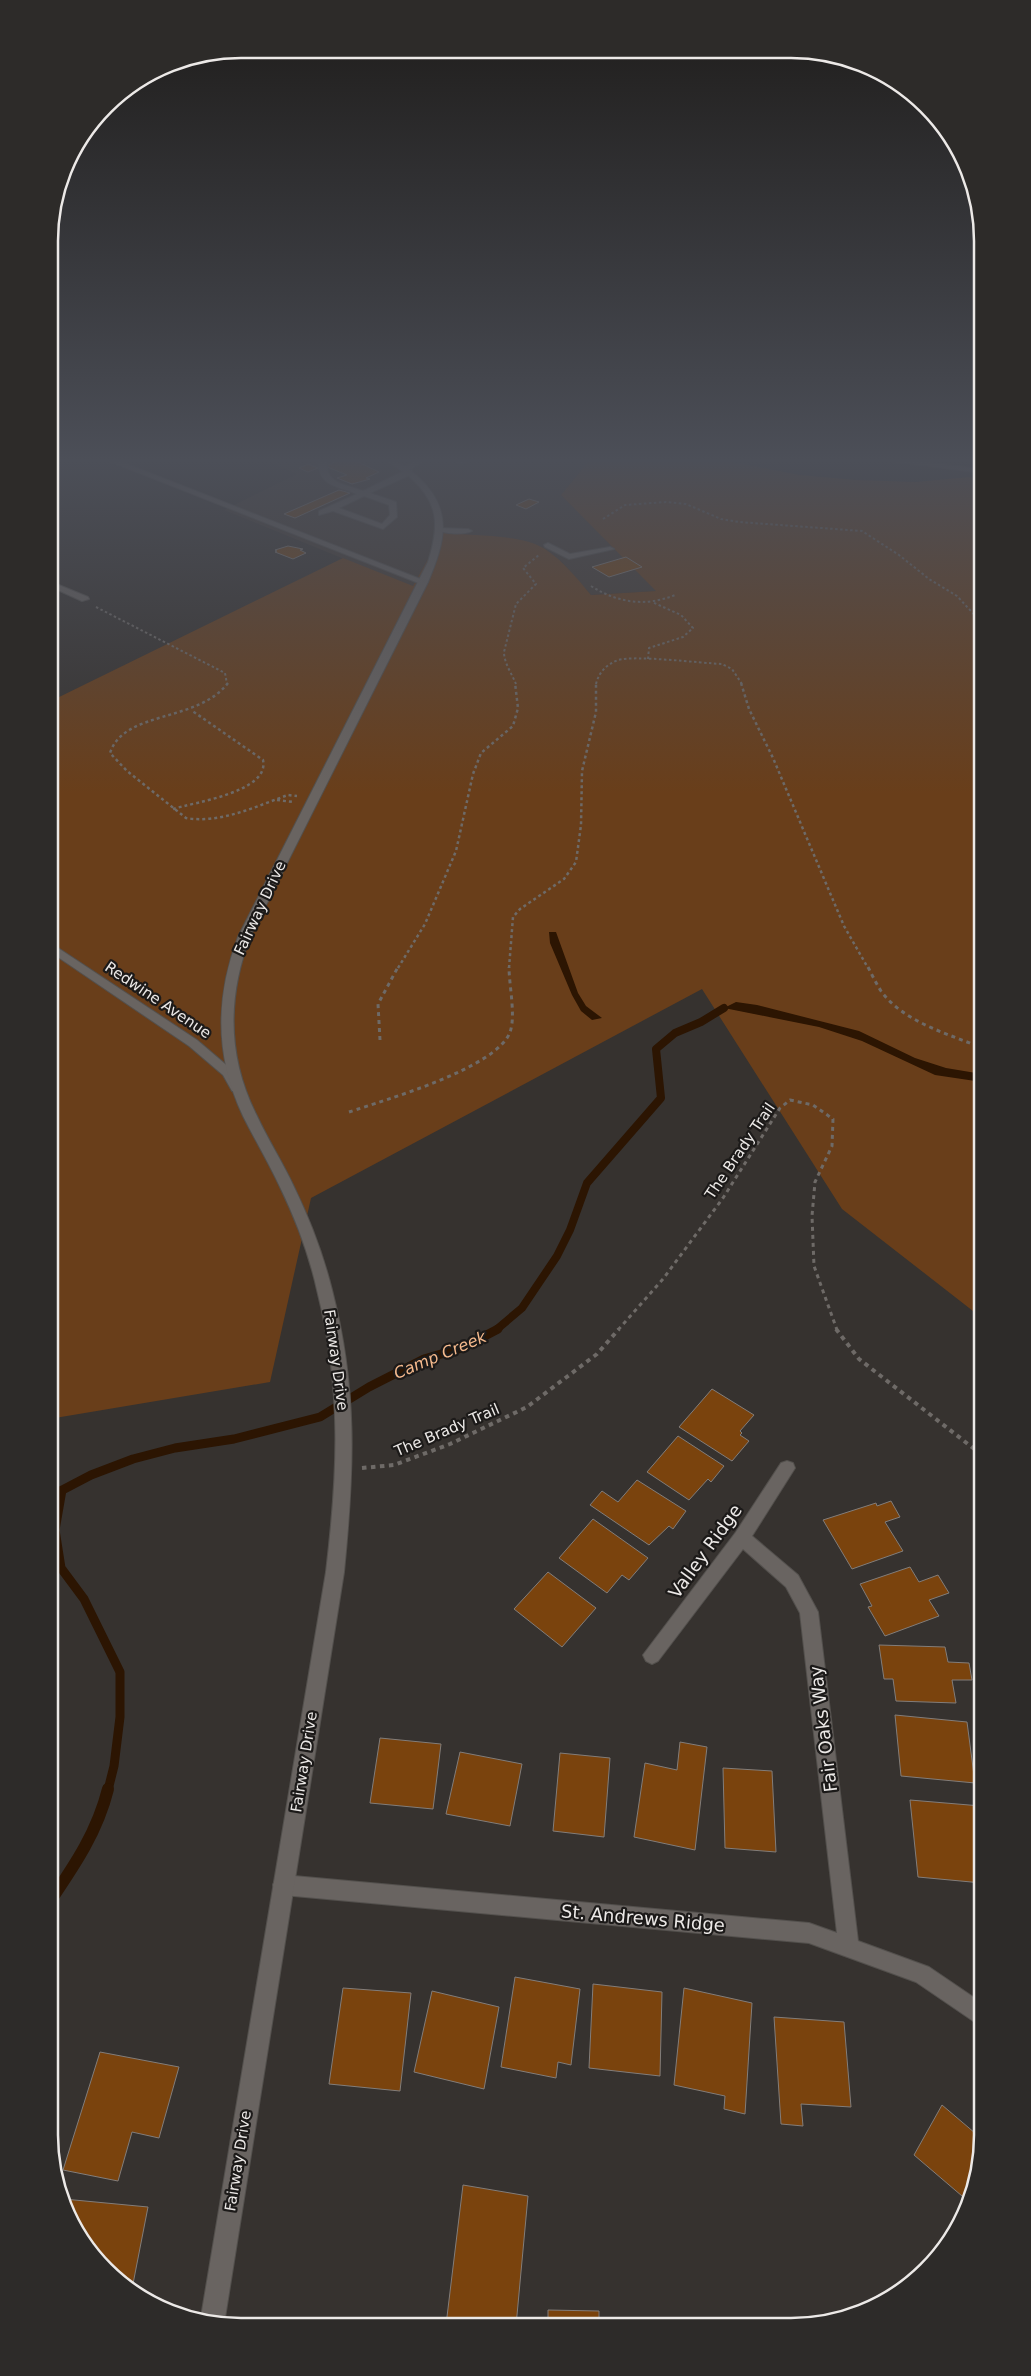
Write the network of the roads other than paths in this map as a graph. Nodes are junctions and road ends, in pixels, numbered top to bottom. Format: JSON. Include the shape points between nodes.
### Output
{"nodes":[{"id":1,"x":398,"y":572,"type":"edge"},
{"id":2,"x":428,"y":572,"type":"edge"},
{"id":3,"x":424,"y":582,"type":"junction"},
{"id":4,"x":58,"y":587,"type":"edge"},
{"id":5,"x":85,"y":599,"type":"road end"},
{"id":6,"x":58,"y":952,"type":"edge"},
{"id":7,"x":239,"y":1092,"type":"junction"},
{"id":8,"x":787,"y":1468,"type":"dead end"},
{"id":9,"x":742,"y":1537,"type":"junction"},
{"id":10,"x":652,"y":1655,"type":"dead end"},
{"id":11,"x":283,"y":1885,"type":"junction"},
{"id":12,"x":849,"y":1947,"type":"junction"},
{"id":13,"x":974,"y":2010,"type":"edge"},
{"id":14,"x":213,"y":2316,"type":"edge"}],
"edges":[{"from":1,"to":3,"type":"street"},
{"from":2,"to":3,"type":"street","name":"Fairway Drive"},
{"from":3,"to":7,"type":"street","name":"Fairway Drive","via":[[235,959],[225,1009],[226,1035]]},
{"from":4,"to":5,"type":"street"},
{"from":6,"to":7,"type":"street","name":"Redwine Avenue","via":[[200,1048],[227,1072]]},
{"from":7,"to":11,"type":"street","name":"Fairway Drive","via":[[288,1188],[317,1263],[336,1348],[344,1409],[343,1508],[335,1572]]},
{"from":8,"to":9,"type":"street","name":"Valley Ridge"},
{"from":9,"to":10,"type":"street","name":"Valley Ridge"},
{"from":9,"to":12,"type":"street","name":"Fair Oaks Way","via":[[792,1581],[809,1612]]},
{"from":11,"to":12,"type":"street","name":"St. Andrews Ridge","via":[[809,1933]]},
{"from":11,"to":14,"type":"street","name":"Fairway Drive"},
{"from":12,"to":13,"type":"street","name":"St. Andrews Ridge","via":[[922,1974]]}]}
